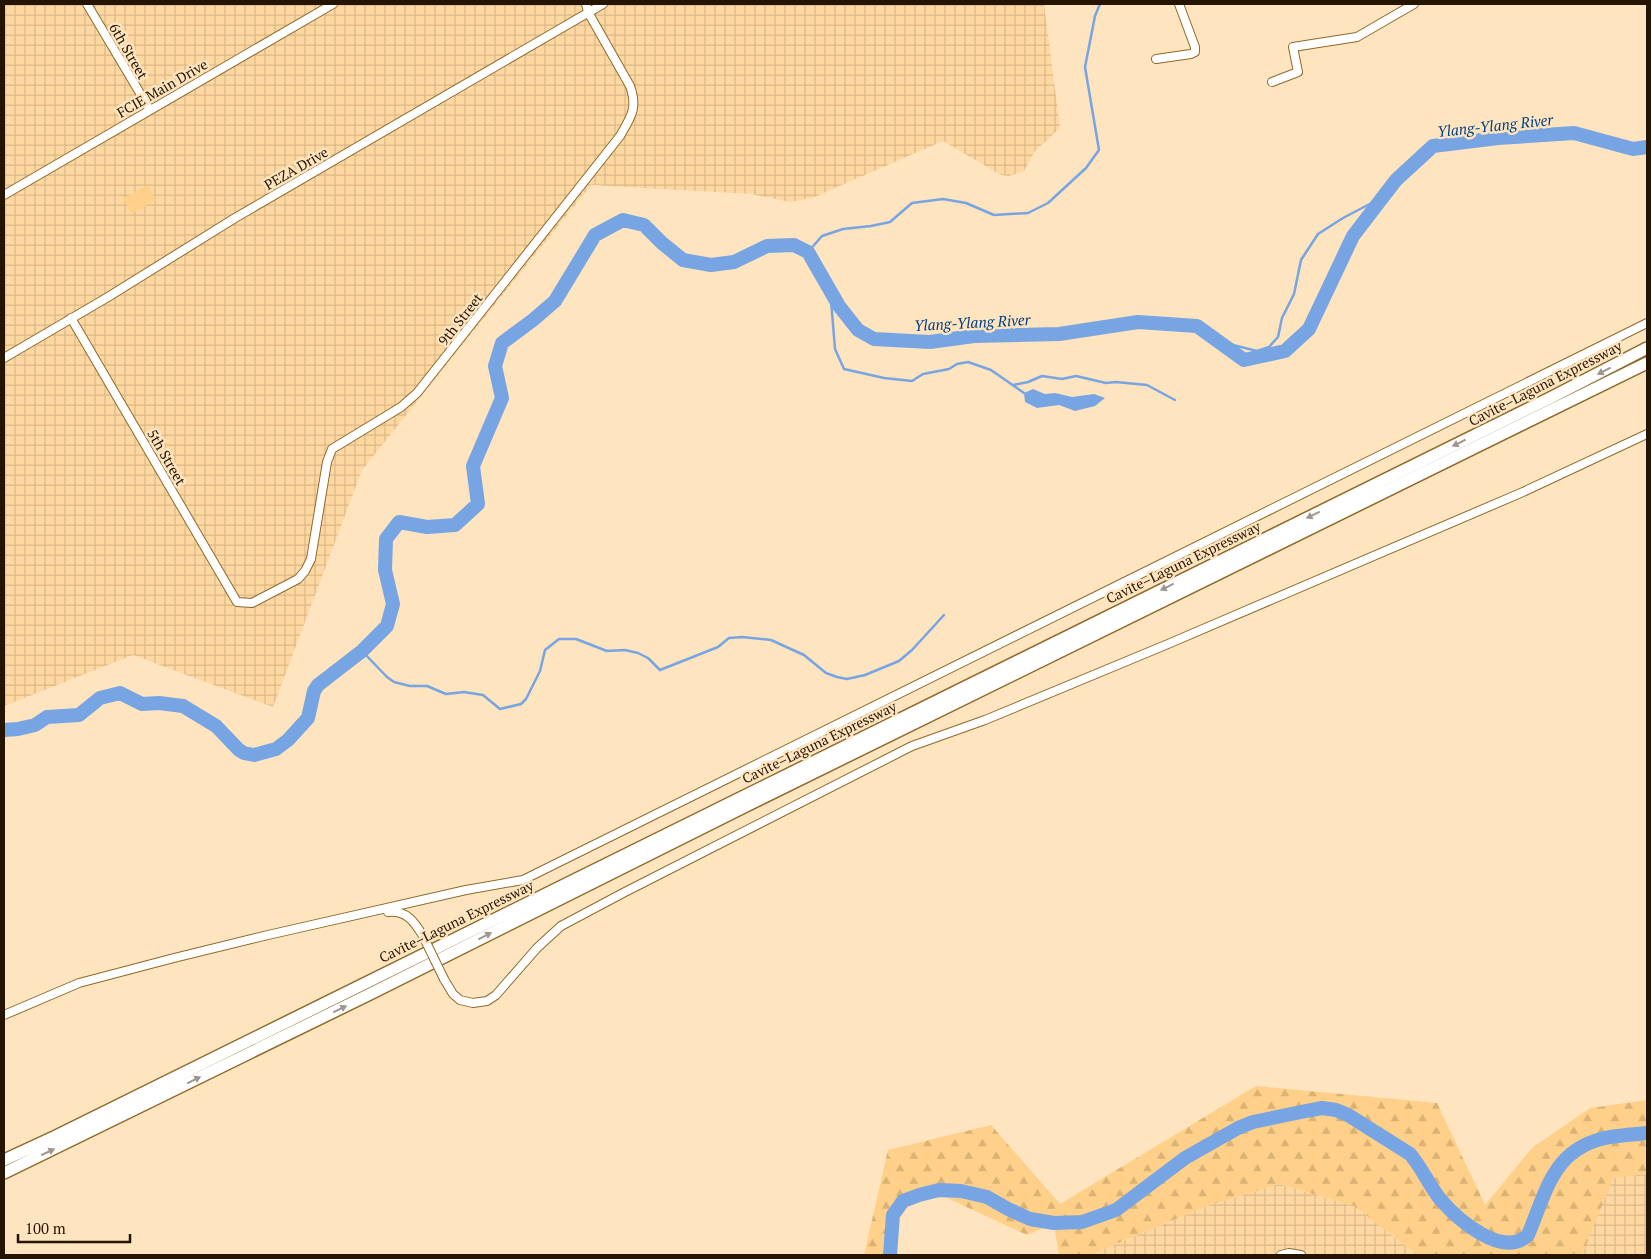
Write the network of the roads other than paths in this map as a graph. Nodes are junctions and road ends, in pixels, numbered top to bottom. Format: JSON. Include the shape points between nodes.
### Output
{"nodes":[{"id":1,"x":87,"y":4,"type":"edge"},
{"id":2,"x":333,"y":4,"type":"edge"},
{"id":3,"x":579,"y":4,"type":"edge"},
{"id":4,"x":586,"y":4,"type":"edge"},
{"id":5,"x":603,"y":4,"type":"edge"},
{"id":6,"x":1178,"y":4,"type":"edge"},
{"id":7,"x":1414,"y":4,"type":"edge"},
{"id":8,"x":588,"y":12,"type":"junction"},
{"id":9,"x":1156,"y":59,"type":"dead end"},
{"id":10,"x":1272,"y":82,"type":"dead end"},
{"id":11,"x":150,"y":110,"type":"junction"},
{"id":12,"x":4,"y":195,"type":"edge"},
{"id":13,"x":71,"y":318,"type":"junction"},
{"id":14,"x":1647,"y":323,"type":"edge"},
{"id":15,"x":1647,"y":348,"type":"edge"},
{"id":16,"x":4,"y":358,"type":"edge"},
{"id":17,"x":1647,"y":363,"type":"edge"},
{"id":18,"x":1647,"y":434,"type":"edge"},
{"id":19,"x":245,"y":604,"type":"joint"},
{"id":20,"x":359,"y":915,"type":"junction"},
{"id":21,"x":4,"y":1015,"type":"edge"},
{"id":22,"x":4,"y":1160,"type":"edge"},
{"id":23,"x":4,"y":1173,"type":"edge"},
{"id":24,"x":1281,"y":1255,"type":"edge"},
{"id":25,"x":1301,"y":1255,"type":"edge"}],
"edges":[{"from":1,"to":11,"type":"street","name":"6th Street"},
{"from":2,"to":11,"type":"street","name":"FCIE Main Drive"},
{"from":3,"to":8,"type":"street","name":"9th Street"},
{"from":4,"to":8,"type":"street","name":"9th Street"},
{"from":5,"to":8,"type":"street","name":"PEZA Drive"},
{"from":6,"to":9,"type":"street","via":[[1195,52]]},
{"from":7,"to":10,"type":"street","via":[[1357,37],[1293,47],[1298,72]]},
{"from":8,"to":13,"type":"street","name":"PEZA Drive","via":[[235,218]]},
{"from":8,"to":19,"type":"street","name":"9th Street","via":[[630,86],[634,101],[632,116],[620,136],[417,393],[401,408],[332,449],[305,571],[298,579]]},
{"from":11,"to":12,"type":"street","name":"FCIE Main Drive"},
{"from":13,"to":16,"type":"street","name":"PEZA Drive"},
{"from":13,"to":19,"type":"street","name":"5th Street","via":[[237,602]]},
{"from":14,"to":20,"type":"street","via":[[522,880]]},
{"from":15,"to":22,"type":"highway","name":"Cavite–Laguna Expressway","one_way":true},
{"from":23,"to":17,"type":"highway","name":"Cavite–Laguna Expressway","one_way":true},
{"from":18,"to":20,"type":"street","bridge":true,"via":[[1514,496],[1168,644],[985,720],[912,746],[561,926],[496,995],[486,1001],[472,1004],[453,994],[423,936],[403,913]]},
{"from":20,"to":21,"type":"street","via":[[79,984]]},
{"from":24,"to":25,"type":"street"}]}
